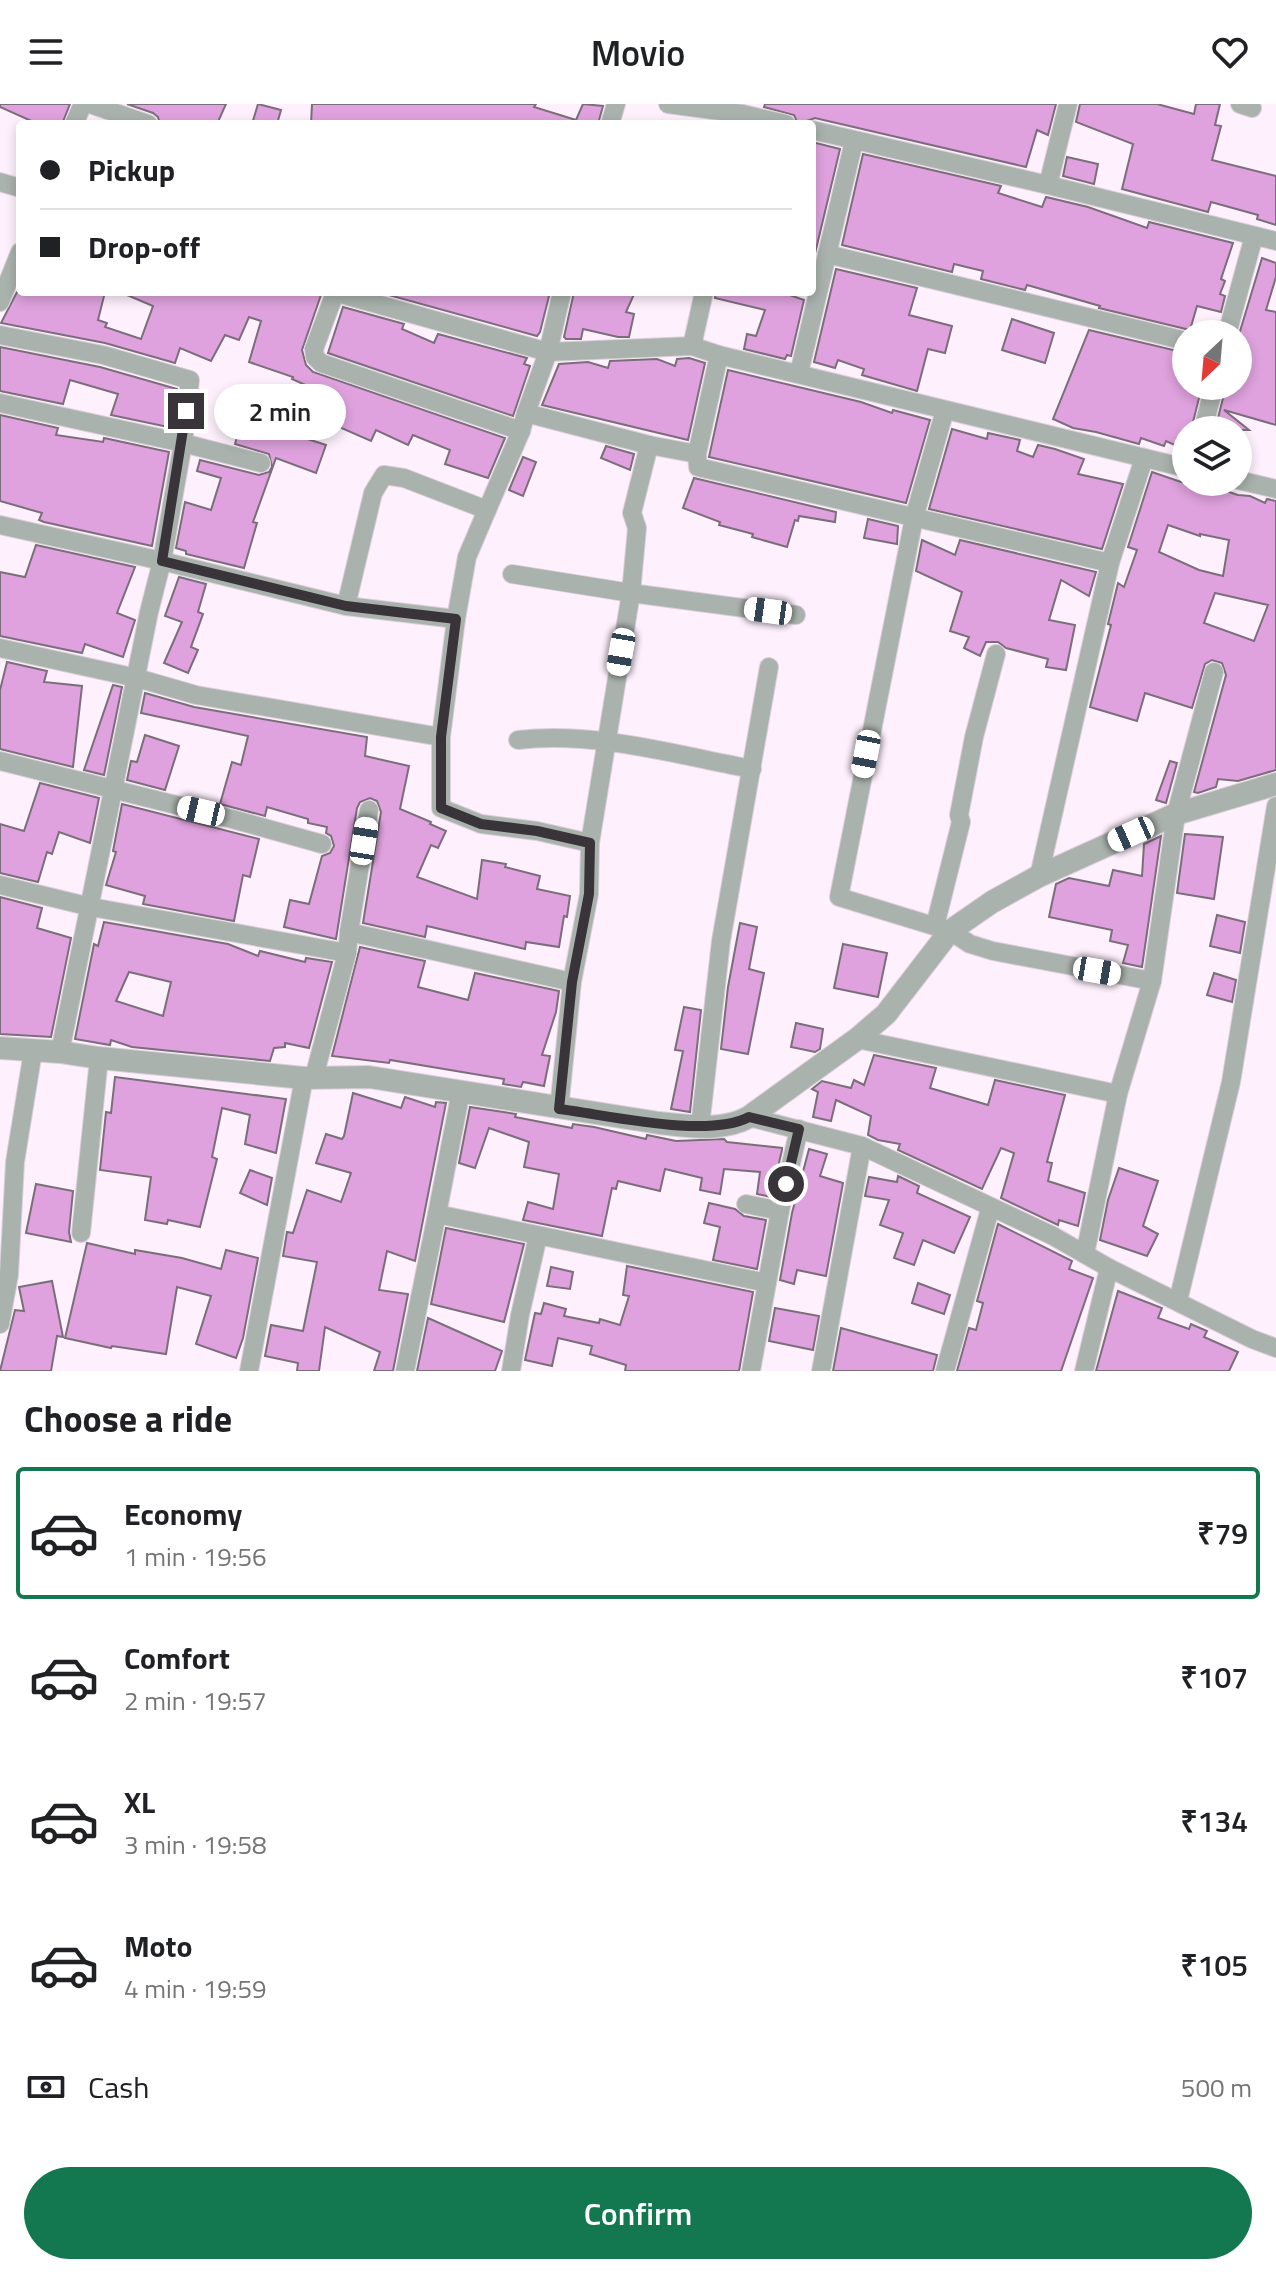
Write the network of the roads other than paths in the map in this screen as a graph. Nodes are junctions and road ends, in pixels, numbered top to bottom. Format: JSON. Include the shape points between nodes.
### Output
{"nodes":[{"id":1,"x":90,"y":104,"type":"edge"},
{"id":2,"x":668,"y":104,"type":"edge"},
{"id":3,"x":1068,"y":104,"type":"edge"},
{"id":4,"x":743,"y":114,"type":"edge"},
{"id":5,"x":136,"y":120,"type":"edge"},
{"id":6,"x":769,"y":120,"type":"edge"},
{"id":7,"x":816,"y":131,"type":"edge"},
{"id":8,"x":854,"y":141,"type":"junction"},
{"id":9,"x":1048,"y":185,"type":"junction"},
{"id":10,"x":1254,"y":236,"type":"junction"},
{"id":11,"x":1276,"y":241,"type":"edge"},
{"id":12,"x":827,"y":254,"type":"junction"},
{"id":13,"x":16,"y":262,"type":"edge"},
{"id":14,"x":333,"y":296,"type":"edge"},
{"id":15,"x":348,"y":296,"type":"edge"},
{"id":16,"x":561,"y":296,"type":"edge"},
{"id":17,"x":703,"y":296,"type":"edge"},
{"id":18,"x":0,"y":302,"type":"edge"},
{"id":19,"x":1231,"y":320,"type":"edge"},
{"id":20,"x":0,"y":335,"type":"edge"},
{"id":21,"x":1172,"y":338,"type":"edge"},
{"id":22,"x":692,"y":346,"type":"junction"},
{"id":23,"x":548,"y":352,"type":"junction"},
{"id":24,"x":719,"y":355,"type":"junction"},
{"id":25,"x":799,"y":373,"type":"junction"},
{"id":26,"x":0,"y":403,"type":"edge"},
{"id":27,"x":945,"y":410,"type":"junction"},
{"id":28,"x":523,"y":422,"type":"junction"},
{"id":29,"x":183,"y":443,"type":"junction"},
{"id":30,"x":649,"y":445,"type":"junction"},
{"id":31,"x":697,"y":454,"type":"junction"},
{"id":32,"x":1144,"y":458,"type":"junction"},
{"id":33,"x":261,"y":463,"type":"dead end"},
{"id":34,"x":1172,"y":465,"type":"edge"},
{"id":35,"x":1252,"y":483,"type":"edge"},
{"id":36,"x":1276,"y":489,"type":"edge"},
{"id":37,"x":487,"y":510,"type":"junction"},
{"id":38,"x":914,"y":518,"type":"junction"},
{"id":39,"x":0,"y":525,"type":"edge"},
{"id":40,"x":162,"y":561,"type":"junction"},
{"id":41,"x":1110,"y":563,"type":"junction"},
{"id":42,"x":512,"y":574,"type":"dead end"},
{"id":43,"x":631,"y":593,"type":"junction"},
{"id":44,"x":346,"y":606,"type":"junction"},
{"id":45,"x":796,"y":615,"type":"dead end"},
{"id":46,"x":456,"y":619,"type":"junction"},
{"id":47,"x":0,"y":648,"type":"edge"},
{"id":48,"x":996,"y":654,"type":"dead end"},
{"id":49,"x":769,"y":667,"type":"dead end"},
{"id":50,"x":1214,"y":672,"type":"dead end"},
{"id":51,"x":137,"y":678,"type":"junction"},
{"id":52,"x":441,"y":737,"type":"junction"},
{"id":53,"x":518,"y":740,"type":"dead end"},
{"id":54,"x":605,"y":742,"type":"junction"},
{"id":55,"x":0,"y":761,"type":"edge"},
{"id":56,"x":752,"y":769,"type":"junction"},
{"id":57,"x":1276,"y":784,"type":"edge"},
{"id":58,"x":114,"y":790,"type":"junction"},
{"id":59,"x":1276,"y":806,"type":"edge"},
{"id":60,"x":369,"y":810,"type":"dead end"},
{"id":61,"x":1176,"y":814,"type":"junction"},
{"id":62,"x":590,"y":843,"type":"junction"},
{"id":63,"x":322,"y":844,"type":"dead end"},
{"id":64,"x":1039,"y":876,"type":"junction"},
{"id":65,"x":0,"y":885,"type":"edge"},
{"id":66,"x":91,"y":907,"type":"junction"},
{"id":67,"x":943,"y":929,"type":"junction"},
{"id":68,"x":349,"y":932,"type":"junction"},
{"id":69,"x":347,"y":953,"type":"junction"},
{"id":70,"x":1152,"y":981,"type":"junction"},
{"id":71,"x":572,"y":982,"type":"junction"},
{"id":72,"x":857,"y":1039,"type":"junction"},
{"id":73,"x":0,"y":1048,"type":"edge"},
{"id":74,"x":33,"y":1051,"type":"junction"},
{"id":75,"x":60,"y":1052,"type":"junction"},
{"id":76,"x":99,"y":1058,"type":"junction"},
{"id":77,"x":309,"y":1077,"type":"junction"},
{"id":78,"x":461,"y":1091,"type":"junction"},
{"id":79,"x":1118,"y":1094,"type":"junction"},
{"id":80,"x":559,"y":1109,"type":"junction"},
{"id":81,"x":749,"y":1117,"type":"junction"},
{"id":82,"x":700,"y":1127,"type":"junction"},
{"id":83,"x":799,"y":1129,"type":"junction"},
{"id":84,"x":862,"y":1146,"type":"junction"},
{"id":85,"x":7,"y":1161,"type":"edge"},
{"id":86,"x":746,"y":1204,"type":"dead end"},
{"id":87,"x":990,"y":1209,"type":"junction"},
{"id":88,"x":780,"y":1211,"type":"junction"},
{"id":89,"x":437,"y":1214,"type":"junction"},
{"id":90,"x":81,"y":1233,"type":"dead end"},
{"id":91,"x":538,"y":1236,"type":"junction"},
{"id":92,"x":1085,"y":1254,"type":"junction"},
{"id":93,"x":1109,"y":1268,"type":"junction"},
{"id":94,"x":4,"y":1274,"type":"edge"},
{"id":95,"x":767,"y":1283,"type":"junction"},
{"id":96,"x":1178,"y":1301,"type":"junction"},
{"id":97,"x":0,"y":1324,"type":"edge"},
{"id":98,"x":1276,"y":1348,"type":"edge"},
{"id":99,"x":249,"y":1371,"type":"edge"},
{"id":100,"x":405,"y":1371,"type":"edge"},
{"id":101,"x":511,"y":1371,"type":"edge"},
{"id":102,"x":751,"y":1371,"type":"edge"},
{"id":103,"x":821,"y":1371,"type":"edge"},
{"id":104,"x":945,"y":1371,"type":"edge"},
{"id":105,"x":1084,"y":1371,"type":"edge"}],
"edges":[{"from":1,"to":5,"type":"street"},
{"from":2,"to":4,"type":"street"},
{"from":3,"to":9,"type":"street"},
{"from":4,"to":6,"type":"street"},
{"from":7,"to":8,"type":"street"},
{"from":8,"to":9,"type":"street"},
{"from":8,"to":12,"type":"street"},
{"from":9,"to":10,"type":"street"},
{"from":10,"to":11,"type":"street"},
{"from":10,"to":19,"type":"street"},
{"from":12,"to":21,"type":"street"},
{"from":12,"to":25,"type":"street"},
{"from":13,"to":18,"type":"street"},
{"from":14,"to":28,"type":"street","via":[[314,349],[321,363]]},
{"from":15,"to":23,"type":"street"},
{"from":16,"to":23,"type":"street"},
{"from":17,"to":22,"type":"street"},
{"from":20,"to":29,"type":"street","via":[[103,355],[190,380]]},
{"from":22,"to":23,"type":"street"},
{"from":22,"to":24,"type":"street"},
{"from":23,"to":28,"type":"street"},
{"from":24,"to":25,"type":"street"},
{"from":24,"to":31,"type":"street"},
{"from":25,"to":27,"type":"street"},
{"from":26,"to":29,"type":"street"},
{"from":27,"to":32,"type":"street"},
{"from":27,"to":38,"type":"street"},
{"from":28,"to":30,"type":"street"},
{"from":28,"to":37,"type":"street"},
{"from":29,"to":33,"type":"street"},
{"from":29,"to":40,"type":"street"},
{"from":30,"to":31,"type":"street"},
{"from":30,"to":43,"type":"street","via":[[632,513],[637,528]]},
{"from":31,"to":38,"type":"street","via":[[698,467]]},
{"from":32,"to":34,"type":"street"},
{"from":32,"to":41,"type":"street"},
{"from":35,"to":36,"type":"street"},
{"from":37,"to":44,"type":"street","via":[[384,475],[373,493]]},
{"from":37,"to":46,"type":"street","via":[[467,557]]},
{"from":38,"to":41,"type":"street"},
{"from":38,"to":67,"type":"street","via":[[839,897]]},
{"from":39,"to":40,"type":"street"},
{"from":40,"to":44,"type":"street"},
{"from":40,"to":51,"type":"street"},
{"from":41,"to":64,"type":"street"},
{"from":42,"to":43,"type":"street"},
{"from":43,"to":45,"type":"street"},
{"from":43,"to":54,"type":"street"},
{"from":44,"to":46,"type":"street"},
{"from":46,"to":52,"type":"street"},
{"from":47,"to":51,"type":"street"},
{"from":48,"to":67,"type":"street","via":[[974,737]]},
{"from":49,"to":56,"type":"street"},
{"from":50,"to":61,"type":"street"},
{"from":51,"to":52,"type":"street","via":[[196,695]]},
{"from":51,"to":58,"type":"street"},
{"from":52,"to":62,"type":"street","via":[[441,808],[481,824]]},
{"from":53,"to":54,"type":"street"},
{"from":54,"to":56,"type":"street"},
{"from":54,"to":62,"type":"street"},
{"from":55,"to":58,"type":"street"},
{"from":56,"to":82,"type":"street","via":[[721,941]]},
{"from":57,"to":61,"type":"street"},
{"from":58,"to":63,"type":"street"},
{"from":58,"to":66,"type":"street"},
{"from":59,"to":96,"type":"street","via":[[1231,1082]]},
{"from":60,"to":68,"type":"street"},
{"from":61,"to":64,"type":"street"},
{"from":61,"to":70,"type":"street"},
{"from":62,"to":71,"type":"street","via":[[589,894]]},
{"from":64,"to":67,"type":"street"},
{"from":65,"to":66,"type":"street"},
{"from":66,"to":69,"type":"street"},
{"from":66,"to":75,"type":"street"},
{"from":67,"to":70,"type":"street","via":[[993,951]]},
{"from":67,"to":72,"type":"street","via":[[886,1014]]},
{"from":68,"to":69,"type":"street"},
{"from":68,"to":71,"type":"street"},
{"from":69,"to":77,"type":"street"},
{"from":70,"to":79,"type":"street"},
{"from":71,"to":80,"type":"street"},
{"from":72,"to":79,"type":"street"},
{"from":72,"to":81,"type":"street"},
{"from":73,"to":74,"type":"street"},
{"from":74,"to":75,"type":"street"},
{"from":74,"to":85,"type":"street"},
{"from":75,"to":76,"type":"street"},
{"from":76,"to":77,"type":"street"},
{"from":76,"to":90,"type":"street"},
{"from":77,"to":78,"type":"street","via":[[369,1077]]},
{"from":77,"to":99,"type":"street"},
{"from":78,"to":80,"type":"street"},
{"from":78,"to":89,"type":"street"},
{"from":79,"to":92,"type":"street"},
{"from":80,"to":82,"type":"street"},
{"from":81,"to":82,"type":"street","via":[[735,1125]]},
{"from":81,"to":83,"type":"street"},
{"from":83,"to":84,"type":"street"},
{"from":83,"to":88,"type":"street"},
{"from":84,"to":87,"type":"street"},
{"from":84,"to":103,"type":"street"},
{"from":85,"to":94,"type":"street"},
{"from":86,"to":88,"type":"street"},
{"from":87,"to":92,"type":"street"},
{"from":87,"to":104,"type":"street"},
{"from":88,"to":95,"type":"street"},
{"from":89,"to":91,"type":"street"},
{"from":89,"to":100,"type":"street"},
{"from":91,"to":95,"type":"street"},
{"from":91,"to":101,"type":"street"},
{"from":92,"to":93,"type":"street"},
{"from":93,"to":96,"type":"street"},
{"from":93,"to":105,"type":"street"},
{"from":94,"to":97,"type":"street"},
{"from":95,"to":102,"type":"street"},
{"from":96,"to":98,"type":"street"}]}
